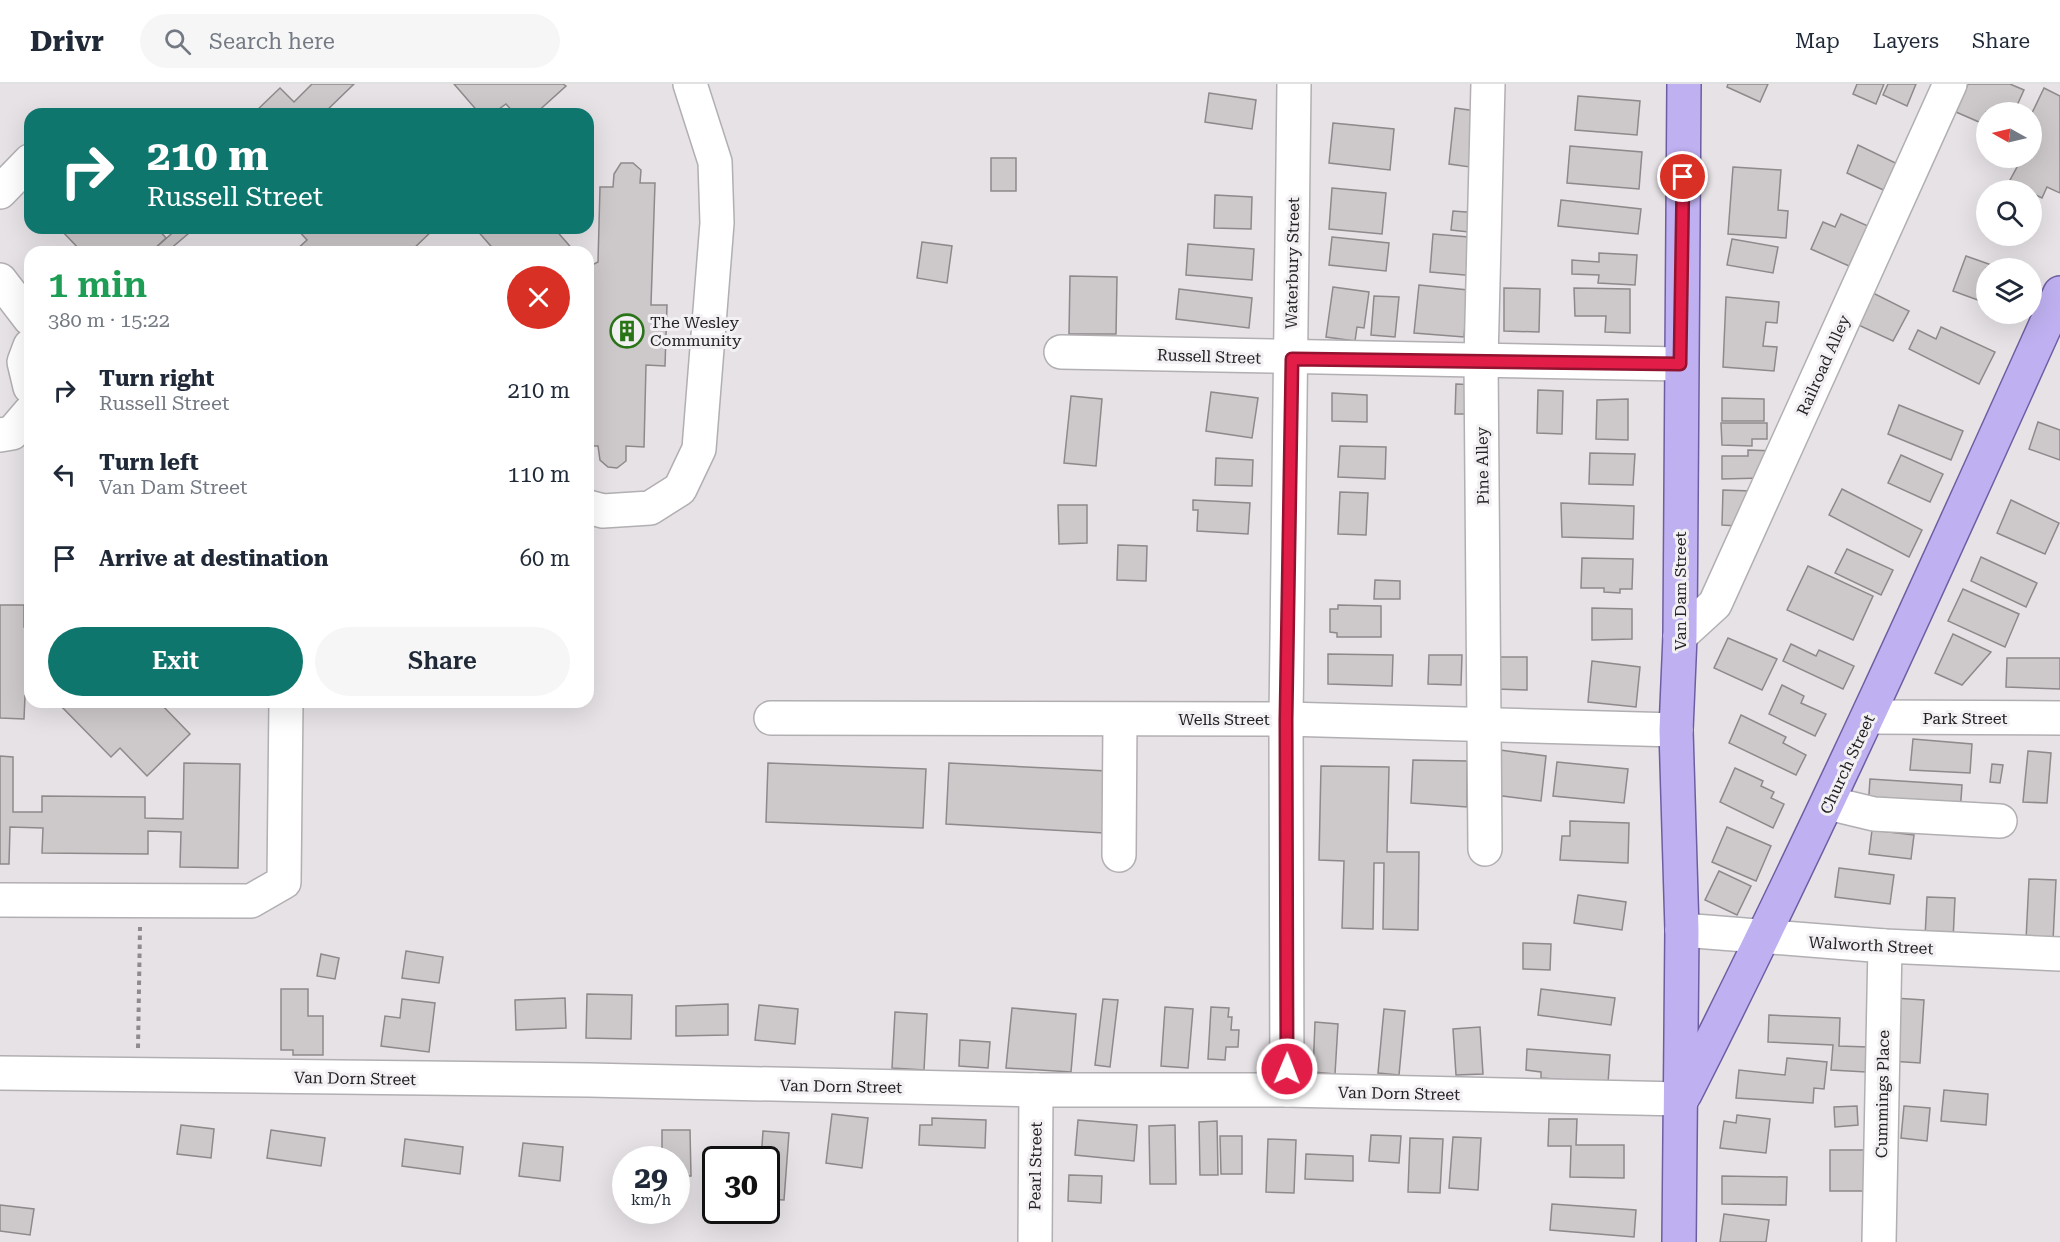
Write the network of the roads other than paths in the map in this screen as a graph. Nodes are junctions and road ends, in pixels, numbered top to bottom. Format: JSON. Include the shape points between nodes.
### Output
{"nodes":[{"id":1,"x":690,"y":84,"type":"edge"},
{"id":2,"x":1294,"y":84,"type":"edge"},
{"id":3,"x":1488,"y":84,"type":"edge"},
{"id":4,"x":1684,"y":84,"type":"edge"},
{"id":5,"x":1950,"y":84,"type":"edge"},
{"id":6,"x":24,"y":167,"type":"edge"},
{"id":7,"x":0,"y":192,"type":"edge"},
{"id":8,"x":0,"y":280,"type":"edge"},
{"id":9,"x":2060,"y":293,"type":"edge"},
{"id":10,"x":24,"y":311,"type":"edge"},
{"id":11,"x":1061,"y":352,"type":"dead end"},
{"id":12,"x":1292,"y":359,"type":"junction"},
{"id":13,"x":1481,"y":360,"type":"junction"},
{"id":14,"x":1680,"y":364,"type":"junction"},
{"id":15,"x":24,"y":419,"type":"edge"},
{"id":16,"x":0,"y":435,"type":"edge"},
{"id":17,"x":594,"y":509,"type":"edge"},
{"id":18,"x":1680,"y":636,"type":"junction"},
{"id":19,"x":286,"y":708,"type":"edge"},
{"id":20,"x":1869,"y":717,"type":"junction"},
{"id":21,"x":771,"y":718,"type":"dead end"},
{"id":22,"x":2060,"y":718,"type":"edge"},
{"id":23,"x":1286,"y":719,"type":"junction"},
{"id":24,"x":1120,"y":720,"type":"junction"},
{"id":25,"x":1485,"y":724,"type":"junction"},
{"id":26,"x":1676,"y":730,"type":"junction"},
{"id":27,"x":1828,"y":803,"type":"junction"},
{"id":28,"x":2000,"y":821,"type":"dead end"},
{"id":29,"x":1485,"y":849,"type":"dead end"},
{"id":30,"x":1119,"y":855,"type":"dead end"},
{"id":31,"x":0,"y":900,"type":"edge"},
{"id":32,"x":1682,"y":930,"type":"junction"},
{"id":33,"x":1764,"y":938,"type":"junction"},
{"id":34,"x":1885,"y":946,"type":"junction"},
{"id":35,"x":2060,"y":954,"type":"edge"},
{"id":36,"x":0,"y":1073,"type":"edge"},
{"id":37,"x":1036,"y":1090,"type":"junction"},
{"id":38,"x":1287,"y":1090,"type":"junction"},
{"id":39,"x":1682,"y":1099,"type":"junction"},
{"id":40,"x":1035,"y":1242,"type":"edge"},
{"id":41,"x":1679,"y":1242,"type":"edge"},
{"id":42,"x":1879,"y":1242,"type":"edge"}],
"edges":[{"from":1,"to":17,"type":"street","via":[[715,162],[717,223],[699,449],[680,489],[650,508]]},
{"from":2,"to":12,"type":"street","name":"Waterbury Street"},
{"from":3,"to":13,"type":"street","name":"Pine Alley"},
{"from":4,"to":14,"type":"main road","name":"Van Dam Street"},
{"from":5,"to":18,"type":"street","name":"Railroad Alley","via":[[1714,604]]},
{"from":6,"to":7,"type":"street"},
{"from":8,"to":10,"type":"street"},
{"from":9,"to":20,"type":"main road","name":"Church Street"},
{"from":11,"to":12,"type":"street","name":"Russell Street"},
{"from":12,"to":13,"type":"street","name":"Russell Street"},
{"from":12,"to":23,"type":"street","name":"Waterbury Street"},
{"from":13,"to":14,"type":"street","name":"Russell Street"},
{"from":13,"to":25,"type":"street","name":"Pine Alley"},
{"from":14,"to":18,"type":"main road","name":"Van Dam Street"},
{"from":15,"to":16,"type":"street","via":[[12,433]]},
{"from":18,"to":26,"type":"main road","name":"Van Dam Street"},
{"from":19,"to":31,"type":"street","via":[[285,882],[250,900]]},
{"from":20,"to":22,"type":"street","name":"Park Street"},
{"from":20,"to":27,"type":"main road","name":"Church Street"},
{"from":21,"to":24,"type":"street","name":"Wells Street"},
{"from":23,"to":24,"type":"street","name":"Wells Street"},
{"from":23,"to":25,"type":"street","name":"Wells Street"},
{"from":23,"to":38,"type":"street","name":"Waterbury Street"},
{"from":24,"to":30,"type":"street"},
{"from":25,"to":26,"type":"street","name":"Wells Street"},
{"from":25,"to":29,"type":"street","name":"Pine Alley"},
{"from":26,"to":32,"type":"main road","name":"Van Dam Street"},
{"from":27,"to":28,"type":"street","via":[[1874,814]]},
{"from":27,"to":33,"type":"main road","name":"Church Street"},
{"from":32,"to":33,"type":"street","name":"Walworth Street"},
{"from":32,"to":39,"type":"main road","name":"Van Dam Street"},
{"from":33,"to":34,"type":"street","name":"Walworth Street"},
{"from":33,"to":39,"type":"main road","name":"Church Street"},
{"from":34,"to":35,"type":"street","name":"Walworth Street"},
{"from":34,"to":42,"type":"street","name":"Cummings Place"},
{"from":36,"to":37,"type":"street","name":"Van Dorn Street"},
{"from":37,"to":38,"type":"street","name":"Van Dorn Street"},
{"from":37,"to":40,"type":"street","name":"Pearl Street"},
{"from":38,"to":39,"type":"street","name":"Van Dorn Street"},
{"from":39,"to":41,"type":"main road","name":"Church Street"}]}
